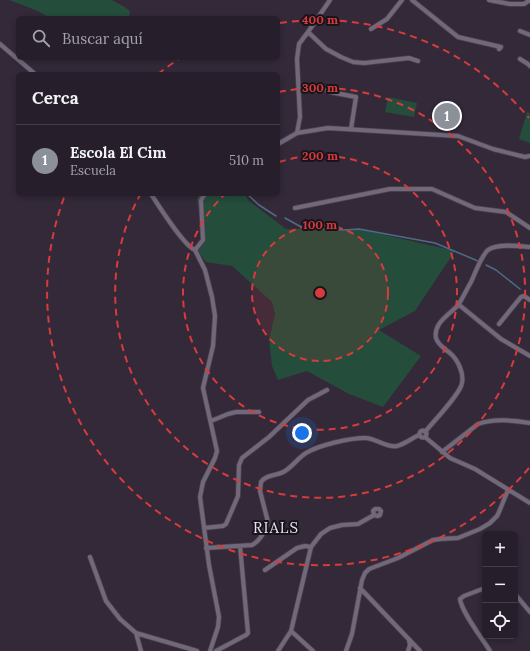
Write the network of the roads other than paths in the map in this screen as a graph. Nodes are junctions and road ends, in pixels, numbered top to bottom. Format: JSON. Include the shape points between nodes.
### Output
{"nodes":[{"id":1,"x":330,"y":0,"type":"edge"},
{"id":2,"x":402,"y":0,"type":"edge"},
{"id":3,"x":412,"y":0,"type":"edge"},
{"id":4,"x":489,"y":0,"type":"edge"},
{"id":5,"x":530,"y":0,"type":"edge"},
{"id":6,"x":371,"y":29,"type":"dead end"},
{"id":7,"x":308,"y":32,"type":"junction"},
{"id":8,"x":520,"y":32,"type":"dead end"},
{"id":9,"x":530,"y":35,"type":"edge"},
{"id":10,"x":0,"y":44,"type":"edge"},
{"id":11,"x":500,"y":49,"type":"dead end"},
{"id":12,"x":16,"y":58,"type":"edge"},
{"id":13,"x":520,"y":59,"type":"dead end"},
{"id":14,"x":19,"y":60,"type":"edge"},
{"id":15,"x":418,"y":60,"type":"dead end"},
{"id":16,"x":530,"y":66,"type":"edge"},
{"id":17,"x":33,"y":72,"type":"edge"},
{"id":18,"x":314,"y":91,"type":"dead end"},
{"id":19,"x":352,"y":129,"type":"junction"},
{"id":20,"x":297,"y":133,"type":"junction"},
{"id":21,"x":280,"y":143,"type":"edge"},
{"id":22,"x":530,"y":156,"type":"edge"},
{"id":23,"x":152,"y":196,"type":"edge"},
{"id":24,"x":203,"y":196,"type":"edge"},
{"id":25,"x":294,"y":208,"type":"dead end"},
{"id":26,"x":530,"y":228,"type":"edge"},
{"id":27,"x":530,"y":246,"type":"edge"},
{"id":28,"x":195,"y":250,"type":"junction"},
{"id":29,"x":530,"y":300,"type":"edge"},
{"id":30,"x":458,"y":304,"type":"junction"},
{"id":31,"x":499,"y":324,"type":"dead end"},
{"id":32,"x":530,"y":356,"type":"edge"},
{"id":33,"x":327,"y":390,"type":"dead end"},
{"id":34,"x":259,"y":412,"type":"dead end"},
{"id":35,"x":211,"y":422,"type":"junction"},
{"id":36,"x":530,"y":423,"type":"edge"},
{"id":37,"x":425,"y":432,"type":"junction"},
{"id":38,"x":419,"y":435,"type":"junction"},
{"id":39,"x":425,"y":437,"type":"junction"},
{"id":40,"x":442,"y":452,"type":"junction"},
{"id":41,"x":508,"y":490,"type":"junction"},
{"id":42,"x":530,"y":503,"type":"edge"},
{"id":43,"x":374,"y":515,"type":"dead end"},
{"id":44,"x":204,"y":528,"type":"junction"},
{"id":45,"x":240,"y":546,"type":"junction"},
{"id":46,"x":311,"y":547,"type":"junction"},
{"id":47,"x":206,"y":548,"type":"junction"},
{"id":48,"x":90,"y":557,"type":"dead end"},
{"id":49,"x":265,"y":570,"type":"dead end"},
{"id":50,"x":360,"y":588,"type":"junction"},
{"id":51,"x":482,"y":589,"type":"edge"},
{"id":52,"x":518,"y":598,"type":"edge"},
{"id":53,"x":530,"y":612,"type":"edge"},
{"id":54,"x":291,"y":631,"type":"junction"},
{"id":55,"x":136,"y":633,"type":"junction"},
{"id":56,"x":409,"y":640,"type":"junction"},
{"id":57,"x":141,"y":651,"type":"edge"},
{"id":58,"x":197,"y":651,"type":"edge"},
{"id":59,"x":210,"y":651,"type":"edge"},
{"id":60,"x":216,"y":651,"type":"edge"},
{"id":61,"x":278,"y":651,"type":"edge"},
{"id":62,"x":313,"y":651,"type":"edge"},
{"id":63,"x":346,"y":651,"type":"edge"},
{"id":64,"x":408,"y":651,"type":"edge"},
{"id":65,"x":419,"y":651,"type":"edge"},
{"id":66,"x":490,"y":651,"type":"edge"}],
"edges":[{"from":1,"to":7,"type":"street"},
{"from":2,"to":6,"type":"street","via":[[387,19]]},
{"from":3,"to":11,"type":"street","via":[[458,37],[501,47]]},
{"from":4,"to":5,"type":"street","via":[[524,4]]},
{"from":7,"to":15,"type":"street","via":[[326,49],[353,62],[409,58]]},
{"from":7,"to":20,"type":"street","via":[[299,44],[297,59],[300,117]]},
{"from":8,"to":9,"type":"street"},
{"from":10,"to":12,"type":"street"},
{"from":13,"to":16,"type":"street"},
{"from":14,"to":17,"type":"street"},
{"from":18,"to":19,"type":"street","via":[[317,87],[356,97]]},
{"from":19,"to":20,"type":"street","via":[[328,128]]},
{"from":19,"to":22,"type":"street","via":[[458,136],[493,149]]},
{"from":20,"to":21,"type":"street"},
{"from":23,"to":28,"type":"street","via":[[187,244]]},
{"from":24,"to":28,"type":"street","via":[[200,200],[203,240]]},
{"from":25,"to":26,"type":"street","via":[[390,189],[432,189],[476,208],[506,212]]},
{"from":27,"to":30,"type":"street","via":[[505,246],[488,250]]},
{"from":28,"to":35,"type":"street","via":[[205,270],[215,316],[213,346],[204,388]]},
{"from":29,"to":31,"type":"street","via":[[521,297]]},
{"from":30,"to":32,"type":"street","via":[[502,339]]},
{"from":30,"to":37,"type":"street","via":[[438,325],[436,336],[441,346],[457,360],[462,383],[458,392]]},
{"from":33,"to":44,"type":"street","via":[[308,400],[269,437],[242,458],[239,466],[238,496],[226,524]]},
{"from":34,"to":35,"type":"street","via":[[236,412]]},
{"from":35,"to":44,"type":"street","via":[[217,451],[201,488]]},
{"from":36,"to":40,"type":"street","via":[[483,422]]},
{"from":37,"to":38,"type":"street","via":[[422,431]]},
{"from":37,"to":39,"type":"street"},
{"from":38,"to":39,"type":"street"},
{"from":38,"to":45,"type":"street","via":[[394,446],[368,438],[329,444],[306,453],[286,471],[265,478],[261,482],[260,491],[268,524],[256,543]]},
{"from":39,"to":40,"type":"street"},
{"from":40,"to":41,"type":"street"},
{"from":41,"to":42,"type":"street"},
{"from":41,"to":50,"type":"street","via":[[499,512],[490,523],[463,536],[433,540],[369,569]]},
{"from":43,"to":46,"type":"street","via":[[358,524],[330,528],[321,534]]},
{"from":44,"to":47,"type":"street"},
{"from":45,"to":47,"type":"street"},
{"from":45,"to":60,"type":"street","via":[[248,633]]},
{"from":46,"to":49,"type":"street","via":[[297,548]]},
{"from":46,"to":54,"type":"street"},
{"from":47,"to":59,"type":"street","via":[[218,617],[218,627]]},
{"from":48,"to":55,"type":"street","via":[[106,601],[120,619]]},
{"from":50,"to":56,"type":"street"},
{"from":50,"to":63,"type":"street","via":[[352,634]]},
{"from":51,"to":66,"type":"street","via":[[460,599],[468,618]]},
{"from":52,"to":53,"type":"street"},
{"from":54,"to":61,"type":"street"},
{"from":54,"to":62,"type":"street"},
{"from":55,"to":57,"type":"street"},
{"from":55,"to":58,"type":"street"},
{"from":56,"to":64,"type":"street"},
{"from":56,"to":65,"type":"street"}]}
